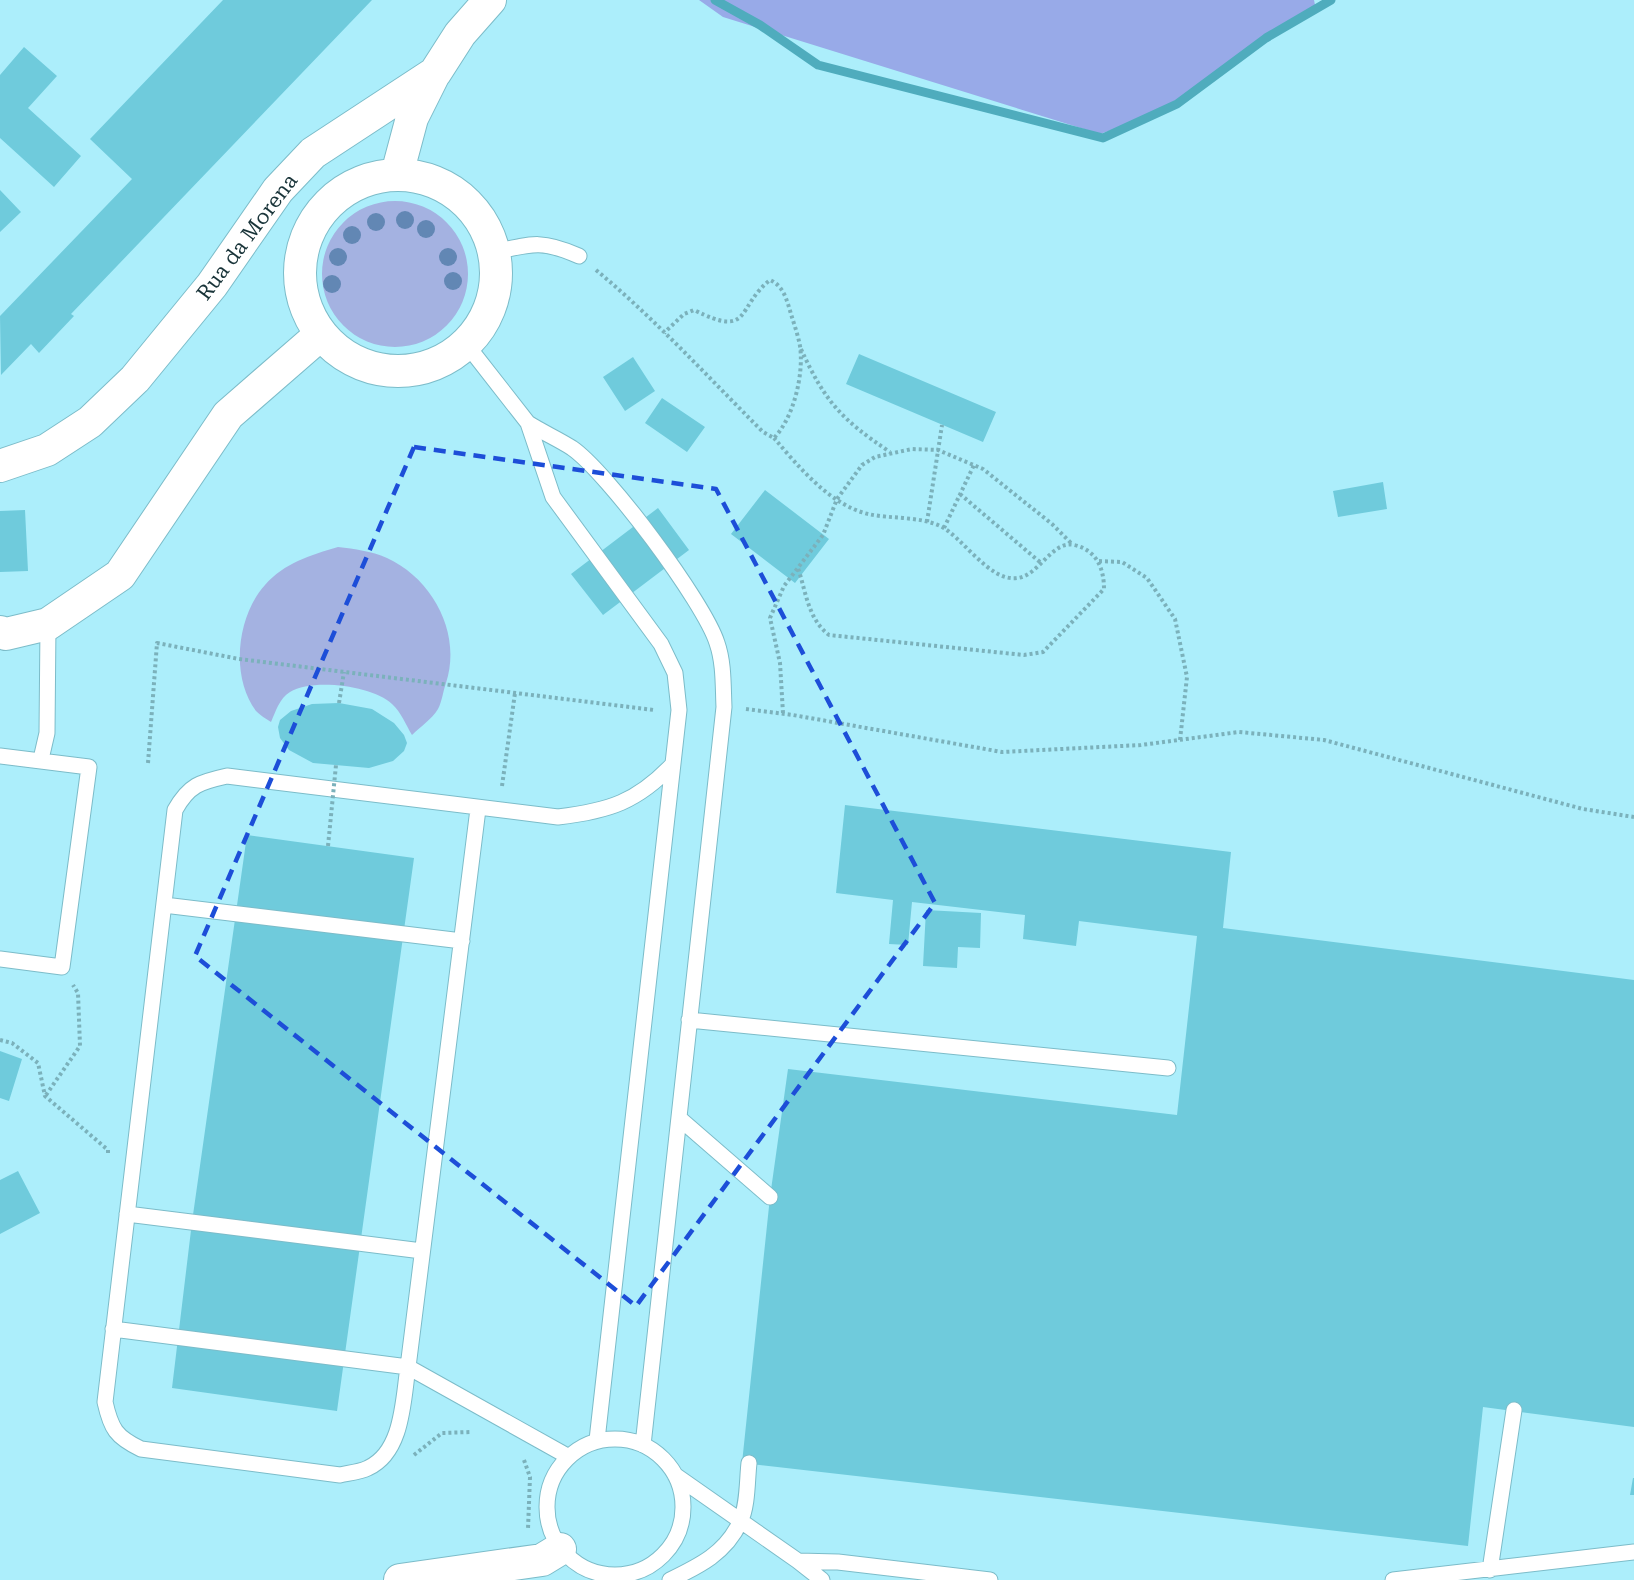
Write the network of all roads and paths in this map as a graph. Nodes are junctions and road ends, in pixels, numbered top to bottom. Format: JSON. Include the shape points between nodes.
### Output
{"nodes":[{"id":1,"x":490,"y":0,"type":"edge"},
{"id":2,"x":435,"y":73,"type":"junction"},
{"id":3,"x":397,"y":174,"type":"junction"},
{"id":4,"x":495,"y":252,"type":"junction"},
{"id":5,"x":579,"y":256,"type":"joint"},
{"id":6,"x":664,"y":333,"type":"junction"},
{"id":7,"x":320,"y":335,"type":"junction"},
{"id":8,"x":467,"y":345,"type":"junction"},
{"id":9,"x":800,"y":345,"type":"junction"},
{"id":10,"x":528,"y":423,"type":"junction"},
{"id":11,"x":942,"y":425,"type":"dead end"},
{"id":12,"x":774,"y":438,"type":"junction"},
{"id":13,"x":938,"y":450,"type":"junction"},
{"id":14,"x":891,"y":452,"type":"junction"},
{"id":15,"x":974,"y":465,"type":"junction"},
{"id":16,"x":0,"y":466,"type":"edge"},
{"id":17,"x":960,"y":494,"type":"junction"},
{"id":18,"x":837,"y":499,"type":"junction"},
{"id":19,"x":927,"y":522,"type":"junction"},
{"id":20,"x":944,"y":528,"type":"junction"},
{"id":21,"x":1073,"y":544,"type":"junction"},
{"id":22,"x":1099,"y":561,"type":"junction"},
{"id":23,"x":1041,"y":563,"type":"junction"},
{"id":24,"x":798,"y":568,"type":"junction"},
{"id":25,"x":48,"y":624,"type":"junction"},
{"id":26,"x":0,"y":632,"type":"edge"},
{"id":27,"x":344,"y":672,"type":"junction"},
{"id":28,"x":515,"y":693,"type":"junction"},
{"id":29,"x":339,"y":703,"type":"dead end"},
{"id":30,"x":724,"y":707,"type":"junction"},
{"id":31,"x":679,"y":710,"type":"junction"},
{"id":32,"x":783,"y":713,"type":"junction"},
{"id":33,"x":1180,"y":740,"type":"junction"},
{"id":34,"x":0,"y":756,"type":"edge"},
{"id":35,"x":41,"y":759,"type":"junction"},
{"id":36,"x":148,"y":763,"type":"dead end"},
{"id":37,"x":673,"y":764,"type":"junction"},
{"id":38,"x":336,"y":765,"type":"dead end"},
{"id":39,"x":478,"y":809,"type":"junction"},
{"id":40,"x":499,"y":811,"type":"junction"},
{"id":41,"x":1634,"y":817,"type":"edge"},
{"id":42,"x":328,"y":846,"type":"dead end"},
{"id":43,"x":164,"y":905,"type":"junction"},
{"id":44,"x":462,"y":941,"type":"junction"},
{"id":45,"x":0,"y":959,"type":"edge"},
{"id":46,"x":62,"y":967,"type":"junction"},
{"id":47,"x":689,"y":1020,"type":"junction"},
{"id":48,"x":1168,"y":1068,"type":"dead end"},
{"id":49,"x":45,"y":1096,"type":"dead end"},
{"id":50,"x":679,"y":1118,"type":"junction"},
{"id":51,"x":770,"y":1197,"type":"dead end"},
{"id":52,"x":127,"y":1214,"type":"junction"},
{"id":53,"x":422,"y":1251,"type":"junction"},
{"id":54,"x":113,"y":1329,"type":"junction"},
{"id":55,"x":408,"y":1367,"type":"junction"},
{"id":56,"x":1514,"y":1410,"type":"dead end"},
{"id":57,"x":597,"y":1440,"type":"junction"},
{"id":58,"x":643,"y":1445,"type":"junction"},
{"id":59,"x":569,"y":1457,"type":"junction"},
{"id":60,"x":749,"y":1463,"type":"dead end"},
{"id":61,"x":675,"y":1475,"type":"junction"},
{"id":62,"x":741,"y":1521,"type":"junction"},
{"id":63,"x":561,"y":1549,"type":"junction"},
{"id":64,"x":1634,"y":1552,"type":"edge"},
{"id":65,"x":798,"y":1561,"type":"junction"},
{"id":66,"x":642,"y":1570,"type":"junction"},
{"id":67,"x":1490,"y":1570,"type":"junction"},
{"id":68,"x":598,"y":1577,"type":"edge"},
{"id":69,"x":621,"y":1578,"type":"edge"},
{"id":70,"x":400,"y":1580,"type":"edge"},
{"id":71,"x":668,"y":1580,"type":"edge"},
{"id":72,"x":822,"y":1580,"type":"edge"},
{"id":73,"x":990,"y":1580,"type":"edge"},
{"id":74,"x":1394,"y":1580,"type":"edge"}],
"edges":[{"from":1,"to":2,"type":"street","name":"Rua da Morena","via":[[460,34]]},
{"from":2,"to":3,"type":"street","via":[[412,118]]},
{"from":2,"to":16,"type":"street","name":"Rua da Morena","via":[[313,153],[278,190],[212,285],[135,379],[90,422],[47,450]]},
{"from":3,"to":4,"type":"street","via":[[430,179],[460,195],[482,221]]},
{"from":3,"to":7,"type":"street","via":[[366,179],[338,193],[316,216],[303,245],[299,276],[305,307]]},
{"from":4,"to":5,"type":"lane","via":[[531,244],[553,244]]},
{"from":4,"to":8,"type":"street","via":[[496,286],[486,318]]},
{"from":5,"to":6,"type":"path","via":[[630,298]]},
{"from":6,"to":9,"type":"path","via":[[694,310],[727,323],[739,319],[759,288],[770,280],[778,283],[787,299]]},
{"from":6,"to":12,"type":"path","via":[[763,432]]},
{"from":7,"to":8,"type":"street","via":[[345,357],[375,370],[408,372],[440,364]]},
{"from":7,"to":25,"type":"street","via":[[228,415],[120,575]]},
{"from":8,"to":10,"type":"lane"},
{"from":9,"to":12,"type":"path","via":[[801,369],[790,409],[783,429]]},
{"from":9,"to":14,"type":"path","via":[[830,404]]},
{"from":10,"to":30,"type":"lane","via":[[573,449],[616,491],[670,565],[717,642]]},
{"from":10,"to":31,"type":"lane","via":[[553,497],[661,644],[675,673]]},
{"from":11,"to":13,"type":"path"},
{"from":12,"to":18,"type":"path","via":[[802,471]]},
{"from":13,"to":14,"type":"path"},
{"from":13,"to":15,"type":"path"},
{"from":13,"to":19,"type":"path"},
{"from":14,"to":18,"type":"path","via":[[862,465]]},
{"from":15,"to":17,"type":"path"},
{"from":15,"to":21,"type":"path"},
{"from":17,"to":20,"type":"path"},
{"from":17,"to":23,"type":"path"},
{"from":18,"to":19,"type":"path","via":[[865,514]]},
{"from":18,"to":24,"type":"path","via":[[823,535]]},
{"from":19,"to":20,"type":"path"},
{"from":20,"to":23,"type":"path","via":[[970,553],[1005,576],[1029,574]]},
{"from":21,"to":22,"type":"path"},
{"from":21,"to":23,"type":"path","via":[[1061,547]]},
{"from":22,"to":24,"type":"path","via":[[1104,589],[1043,652],[1024,655],[829,634],[818,626],[811,612]]},
{"from":22,"to":33,"type":"path","via":[[1122,562],[1147,578],[1175,618],[1187,677]]},
{"from":24,"to":32,"type":"path","via":[[784,586],[770,618],[780,663]]},
{"from":25,"to":26,"type":"street"},
{"from":25,"to":35,"type":"lane","via":[[47,733]]},
{"from":27,"to":28,"type":"path"},
{"from":27,"to":29,"type":"path"},
{"from":27,"to":36,"type":"path","via":[[239,659],[157,643]]},
{"from":28,"to":31,"type":"path"},
{"from":28,"to":40,"type":"path"},
{"from":30,"to":32,"type":"path"},
{"from":30,"to":47,"type":"lane"},
{"from":31,"to":37,"type":"lane"},
{"from":32,"to":33,"type":"path","via":[[1002,752]]},
{"from":33,"to":41,"type":"path","via":[[1239,732],[1324,740],[1583,809]]},
{"from":34,"to":35,"type":"lane"},
{"from":35,"to":46,"type":"lane","via":[[88,767]]},
{"from":37,"to":40,"type":"lane","via":[[634,798],[598,812],[558,817]]},
{"from":37,"to":57,"type":"lane"},
{"from":38,"to":42,"type":"path","bridge":true},
{"from":39,"to":40,"type":"lane"},
{"from":39,"to":43,"type":"lane","via":[[227,776],[203,781],[185,792],[175,810]]},
{"from":39,"to":44,"type":"lane"},
{"from":43,"to":44,"type":"lane"},
{"from":43,"to":52,"type":"lane"},
{"from":44,"to":53,"type":"lane"},
{"from":45,"to":46,"type":"lane"},
{"from":46,"to":49,"type":"path","via":[[78,993],[80,1046]]},
{"from":47,"to":48,"type":"lane"},
{"from":47,"to":50,"type":"lane"},
{"from":50,"to":51,"type":"lane"},
{"from":50,"to":58,"type":"lane"},
{"from":52,"to":53,"type":"lane"},
{"from":52,"to":54,"type":"lane"},
{"from":53,"to":55,"type":"lane"},
{"from":54,"to":55,"type":"lane"},
{"from":54,"to":55,"type":"lane","via":[[105,1401],[110,1424],[123,1440],[141,1449],[340,1474],[368,1468],[385,1455],[397,1433]]},
{"from":55,"to":59,"type":"lane"},
{"from":56,"to":67,"type":"lane"},
{"from":57,"to":58,"type":"lane","via":[[621,1438]]},
{"from":57,"to":59,"type":"lane"},
{"from":58,"to":61,"type":"lane","via":[[662,1457]]},
{"from":59,"to":63,"type":"lane","via":[[550,1485],[546,1507],[550,1530]]},
{"from":60,"to":62,"type":"lane"},
{"from":61,"to":62,"type":"lane"},
{"from":61,"to":66,"type":"lane","via":[[683,1519],[675,1541],[661,1558]]},
{"from":62,"to":65,"type":"lane"},
{"from":62,"to":71,"type":"lane","via":[[713,1558]]},
{"from":63,"to":68,"type":"lane"},
{"from":63,"to":70,"type":"street","via":[[542,1560]]},
{"from":64,"to":67,"type":"lane"},
{"from":65,"to":72,"type":"lane"},
{"from":65,"to":73,"type":"lane"},
{"from":66,"to":69,"type":"lane"},
{"from":66,"to":71,"type":"lane"},
{"from":67,"to":74,"type":"lane"},
{"from":68,"to":69,"type":"lane"}]}
